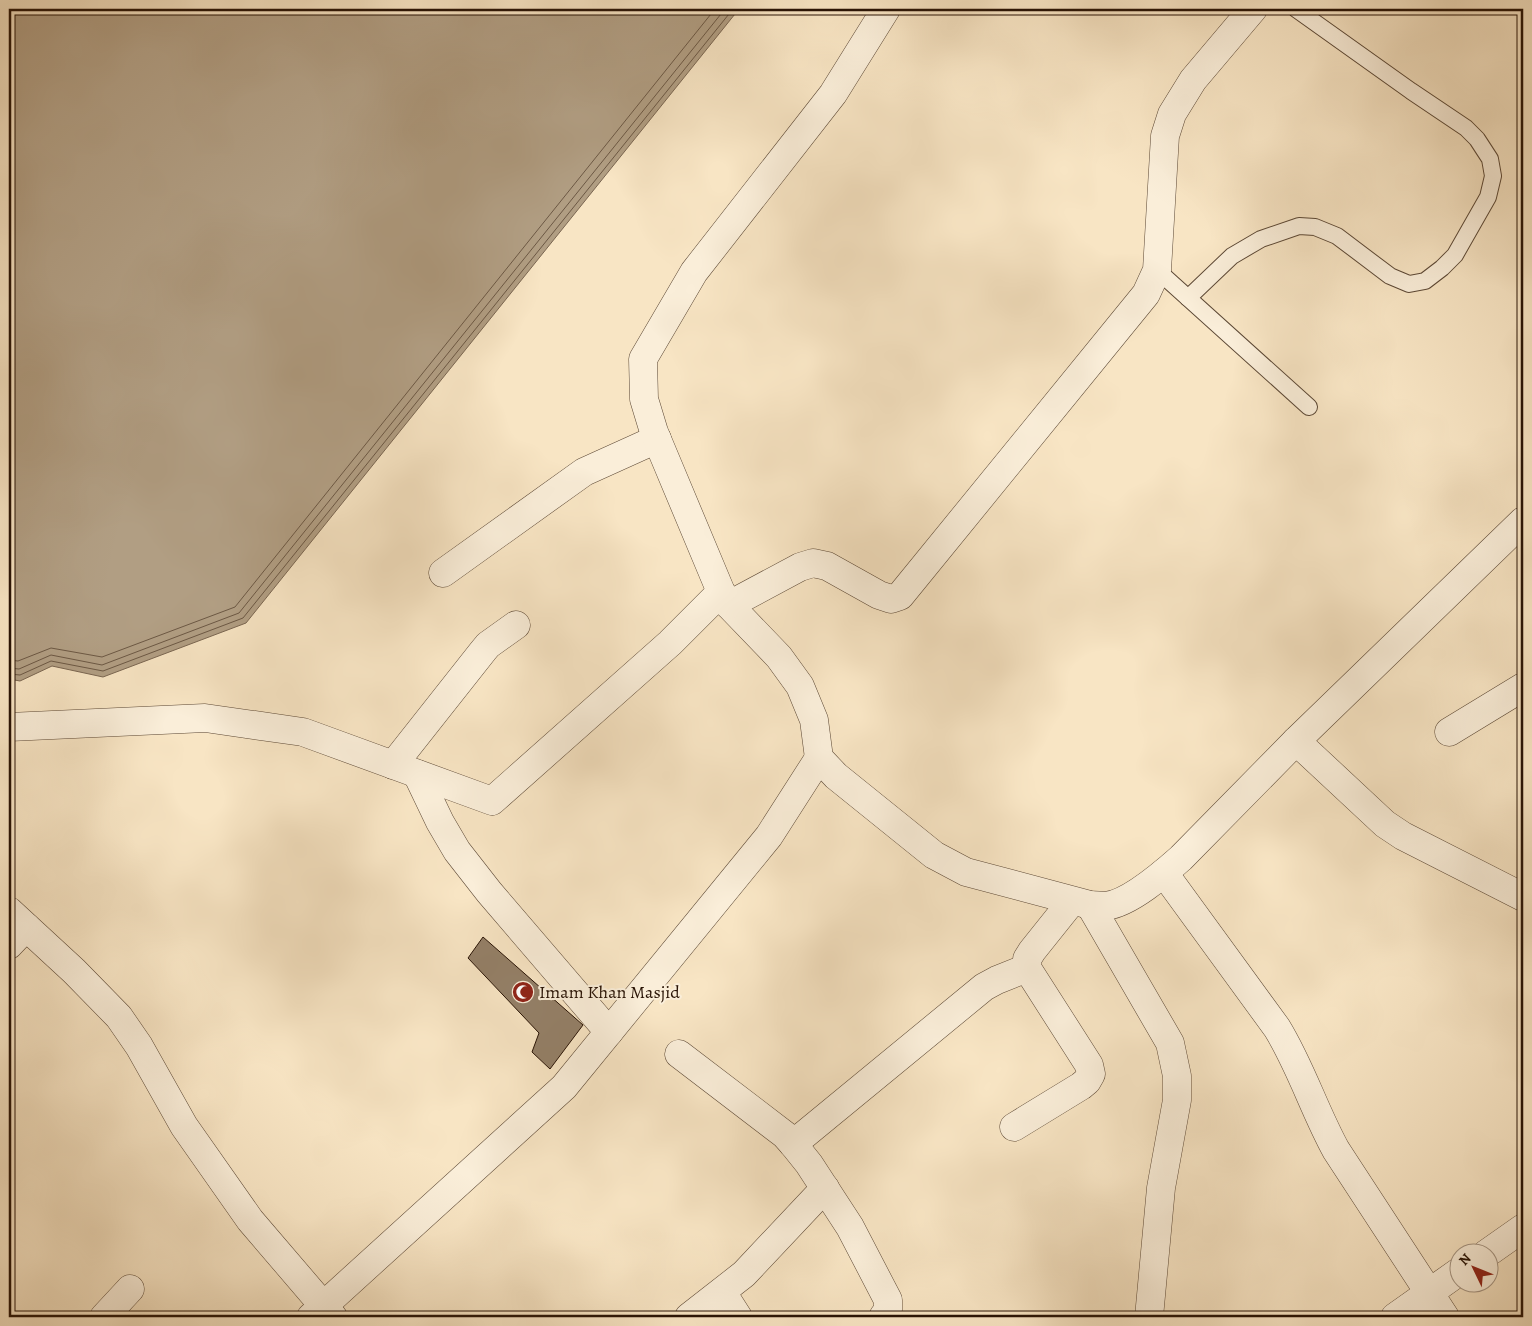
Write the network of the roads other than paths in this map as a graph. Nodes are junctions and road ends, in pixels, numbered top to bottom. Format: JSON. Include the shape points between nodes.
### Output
{"nodes":[{"id":1,"x":886,"y":9,"type":"edge"},
{"id":2,"x":1253,"y":9,"type":"edge"},
{"id":3,"x":1296,"y":9,"type":"edge"},
{"id":4,"x":1157,"y":270,"type":"junction"},
{"id":5,"x":1188,"y":298,"type":"junction"},
{"id":6,"x":1309,"y":407,"type":"dead end"},
{"id":7,"x":657,"y":439,"type":"junction"},
{"id":8,"x":1523,"y":521,"type":"edge"},
{"id":9,"x":442,"y":573,"type":"dead end"},
{"id":10,"x":725,"y":598,"type":"junction"},
{"id":11,"x":516,"y":625,"type":"dead end"},
{"id":12,"x":1523,"y":687,"type":"edge"},
{"id":13,"x":9,"y":727,"type":"edge"},
{"id":14,"x":1449,"y":732,"type":"dead end"},
{"id":15,"x":1296,"y":742,"type":"junction"},
{"id":16,"x":819,"y":758,"type":"junction"},
{"id":17,"x":405,"y":770,"type":"junction"},
{"id":18,"x":1164,"y":873,"type":"junction"},
{"id":19,"x":1523,"y":897,"type":"edge"},
{"id":20,"x":1081,"y":903,"type":"junction"},
{"id":21,"x":15,"y":928,"type":"edge"},
{"id":22,"x":1027,"y":968,"type":"junction"},
{"id":23,"x":609,"y":1032,"type":"junction"},
{"id":24,"x":679,"y":1054,"type":"dead end"},
{"id":25,"x":1014,"y":1127,"type":"dead end"},
{"id":26,"x":792,"y":1144,"type":"junction"},
{"id":27,"x":825,"y":1188,"type":"junction"},
{"id":28,"x":1523,"y":1228,"type":"edge"},
{"id":29,"x":1500,"y":1244,"type":"edge"},
{"id":30,"x":1450,"y":1278,"type":"edge"},
{"id":31,"x":130,"y":1289,"type":"dead end"},
{"id":32,"x":722,"y":1292,"type":"junction"},
{"id":33,"x":1428,"y":1292,"type":"junction"},
{"id":34,"x":322,"y":1314,"type":"edge"},
{"id":35,"x":104,"y":1317,"type":"edge"},
{"id":36,"x":689,"y":1317,"type":"edge"},
{"id":37,"x":738,"y":1317,"type":"edge"},
{"id":38,"x":883,"y":1317,"type":"edge"},
{"id":39,"x":1149,"y":1317,"type":"edge"},
{"id":40,"x":1395,"y":1317,"type":"edge"},
{"id":41,"x":1445,"y":1317,"type":"edge"}],
"edges":[{"from":1,"to":7,"type":"street","via":[[833,94],[694,272],[643,359],[644,399]]},
{"from":2,"to":4,"type":"street","via":[[1193,80],[1172,114],[1165,136]]},
{"from":3,"to":5,"type":"lane","via":[[1477,138],[1490,159],[1493,176],[1488,197],[1455,255],[1425,281],[1409,284],[1390,276],[1337,236],[1315,227],[1299,226],[1261,239],[1232,256]]},
{"from":4,"to":5,"type":"lane"},
{"from":4,"to":10,"type":"street","via":[[1146,294],[900,596],[891,599],[879,596],[827,566],[813,563]]},
{"from":5,"to":6,"type":"lane"},
{"from":7,"to":9,"type":"street","via":[[584,472]]},
{"from":7,"to":10,"type":"street"},
{"from":8,"to":15,"type":"street"},
{"from":10,"to":16,"type":"street","via":[[779,656],[800,686],[814,720]]},
{"from":10,"to":17,"type":"street","via":[[670,642],[492,801]]},
{"from":11,"to":17,"type":"street","via":[[482,651]]},
{"from":12,"to":14,"type":"street"},
{"from":13,"to":17,"type":"street","via":[[205,718],[303,732]]},
{"from":15,"to":18,"type":"street"},
{"from":15,"to":19,"type":"street","via":[[1385,824]]},
{"from":16,"to":20,"type":"street","via":[[836,776],[934,855],[966,872]]},
{"from":16,"to":23,"type":"street","via":[[769,836]]},
{"from":17,"to":23,"type":"street","via":[[457,851]]},
{"from":18,"to":20,"type":"street","via":[[1128,898],[1106,906]]},
{"from":18,"to":33,"type":"street","via":[[1277,1028],[1336,1150]]},
{"from":20,"to":22,"type":"street","via":[[1032,951],[1027,959]]},
{"from":20,"to":39,"type":"street","via":[[1170,1043],[1176,1076],[1177,1100],[1161,1188]]},
{"from":21,"to":34,"type":"street","via":[[74,971],[119,1018],[139,1046],[184,1126]]},
{"from":22,"to":25,"type":"street","via":[[1089,1065],[1091,1074],[1081,1086]]},
{"from":22,"to":26,"type":"street","via":[[984,988]]},
{"from":23,"to":34,"type":"street","via":[[564,1087]]},
{"from":24,"to":26,"type":"street"},
{"from":26,"to":27,"type":"street"},
{"from":27,"to":32,"type":"street","via":[[763,1255]]},
{"from":27,"to":38,"type":"street","via":[[850,1226],[888,1300],[888,1310]]},
{"from":28,"to":29,"type":"street"},
{"from":30,"to":33,"type":"street"},
{"from":31,"to":35,"type":"street"},
{"from":32,"to":36,"type":"street"},
{"from":32,"to":37,"type":"street"},
{"from":33,"to":40,"type":"street"},
{"from":33,"to":41,"type":"street"}]}
